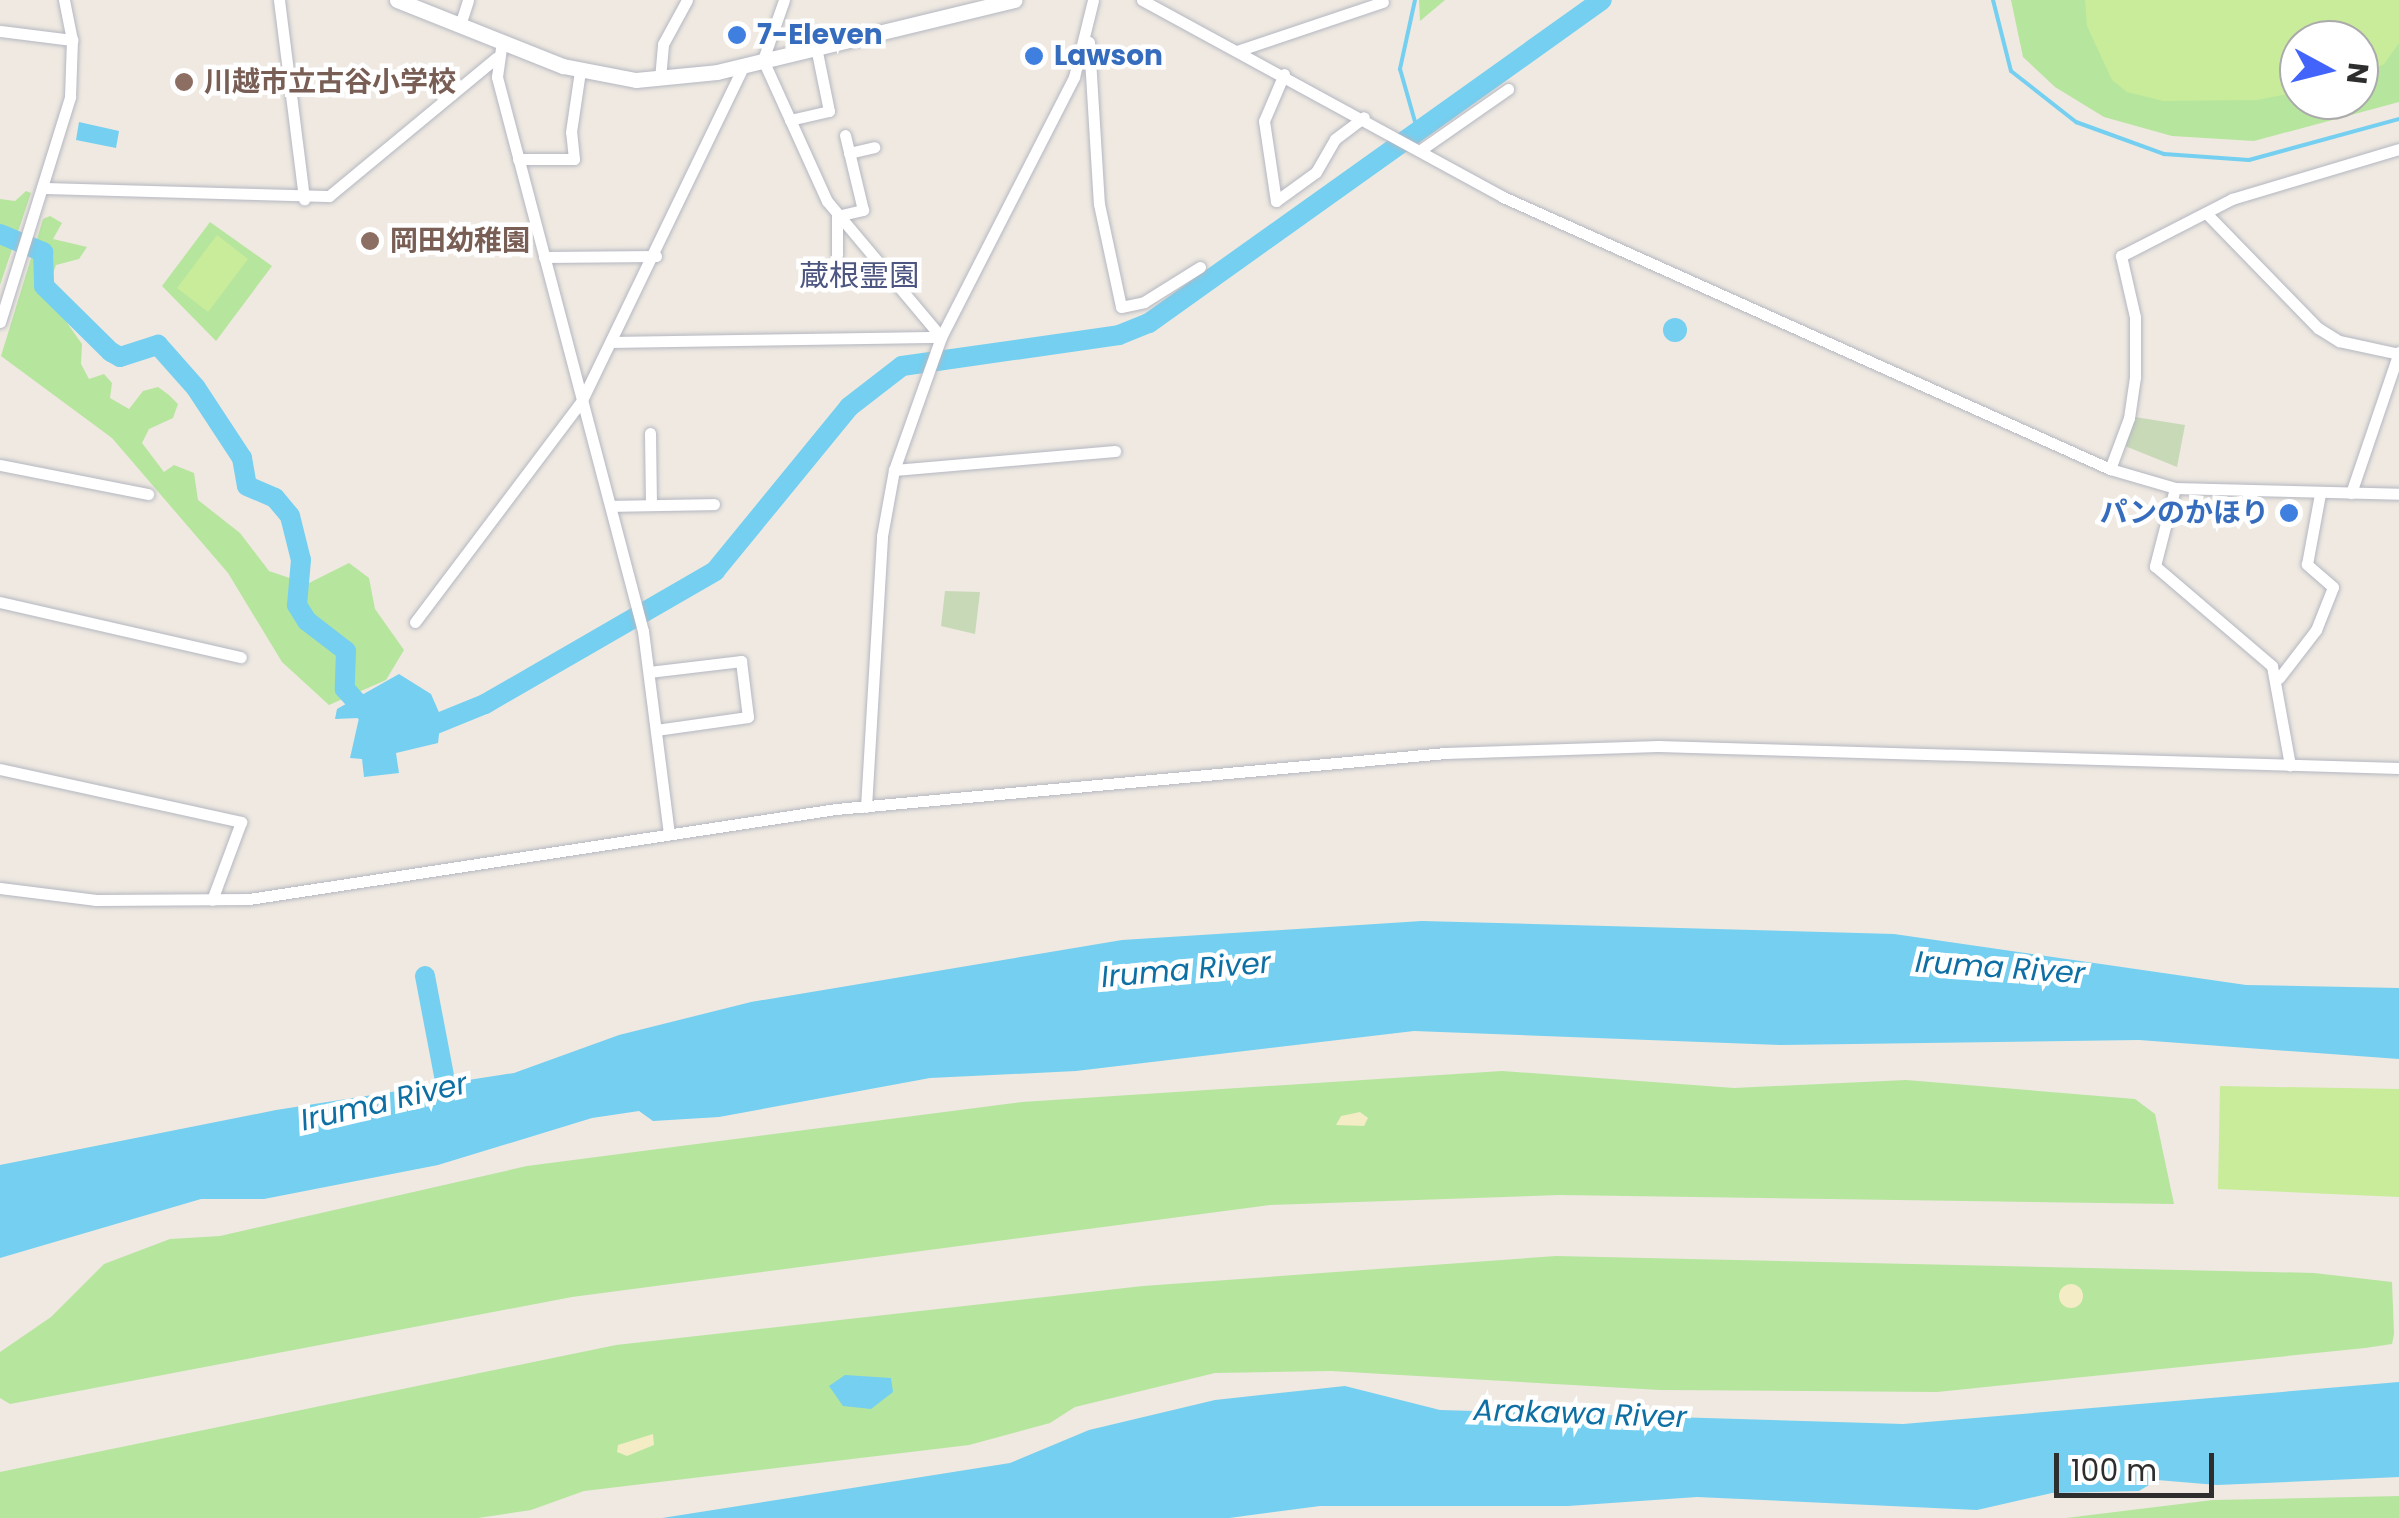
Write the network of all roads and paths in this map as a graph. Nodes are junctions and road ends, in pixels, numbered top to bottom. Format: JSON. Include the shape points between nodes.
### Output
{"nodes":[{"id":1,"x":64,"y":0,"type":"edge"},
{"id":2,"x":278,"y":0,"type":"edge"},
{"id":3,"x":396,"y":0,"type":"edge"},
{"id":4,"x":468,"y":0,"type":"edge"},
{"id":5,"x":687,"y":0,"type":"edge"},
{"id":6,"x":784,"y":0,"type":"edge"},
{"id":7,"x":1014,"y":0,"type":"edge"},
{"id":8,"x":1094,"y":0,"type":"edge"},
{"id":9,"x":1142,"y":0,"type":"edge"},
{"id":10,"x":1382,"y":2,"type":"edge"},
{"id":11,"x":460,"y":25,"type":"junction"},
{"id":12,"x":0,"y":31,"type":"edge"},
{"id":13,"x":1088,"y":38,"type":"junction"},
{"id":14,"x":72,"y":40,"type":"junction"},
{"id":15,"x":502,"y":41,"type":"junction"},
{"id":16,"x":816,"y":47,"type":"junction"},
{"id":17,"x":1237,"y":51,"type":"junction"},
{"id":18,"x":496,"y":58,"type":"junction"},
{"id":19,"x":762,"y":60,"type":"junction"},
{"id":20,"x":744,"y":65,"type":"junction"},
{"id":21,"x":580,"y":71,"type":"junction"},
{"id":22,"x":1284,"y":74,"type":"junction"},
{"id":23,"x":660,"y":79,"type":"junction"},
{"id":24,"x":1508,"y":89,"type":"dead end"},
{"id":25,"x":1364,"y":117,"type":"junction"},
{"id":26,"x":790,"y":120,"type":"junction"},
{"id":27,"x":845,"y":135,"type":"dead end"},
{"id":28,"x":874,"y":147,"type":"dead end"},
{"id":29,"x":1420,"y":148,"type":"junction"},
{"id":30,"x":2399,"y":149,"type":"edge"},
{"id":31,"x":849,"y":153,"type":"junction"},
{"id":32,"x":518,"y":159,"type":"junction"},
{"id":33,"x":42,"y":188,"type":"junction"},
{"id":34,"x":304,"y":199,"type":"junction"},
{"id":35,"x":2206,"y":212,"type":"junction"},
{"id":36,"x":837,"y":216,"type":"junction"},
{"id":37,"x":838,"y":255,"type":"dead end"},
{"id":38,"x":656,"y":256,"type":"junction"},
{"id":39,"x":544,"y":257,"type":"junction"},
{"id":40,"x":1200,"y":267,"type":"dead end"},
{"id":41,"x":0,"y":322,"type":"edge"},
{"id":42,"x":940,"y":337,"type":"junction"},
{"id":43,"x":615,"y":342,"type":"junction"},
{"id":44,"x":2399,"y":353,"type":"edge"},
{"id":45,"x":582,"y":400,"type":"junction"},
{"id":46,"x":650,"y":433,"type":"dead end"},
{"id":47,"x":1115,"y":451,"type":"dead end"},
{"id":48,"x":0,"y":464,"type":"edge"},
{"id":49,"x":2110,"y":469,"type":"junction"},
{"id":50,"x":894,"y":470,"type":"junction"},
{"id":51,"x":2175,"y":488,"type":"junction"},
{"id":52,"x":2351,"y":493,"type":"junction"},
{"id":53,"x":148,"y":494,"type":"dead end"},
{"id":54,"x":2320,"y":494,"type":"junction"},
{"id":55,"x":2399,"y":494,"type":"edge"},
{"id":56,"x":714,"y":504,"type":"dead end"},
{"id":57,"x":652,"y":505,"type":"junction"},
{"id":58,"x":611,"y":506,"type":"junction"},
{"id":59,"x":0,"y":602,"type":"edge"},
{"id":60,"x":416,"y":622,"type":"dead end"},
{"id":61,"x":242,"y":657,"type":"dead end"},
{"id":62,"x":649,"y":672,"type":"junction"},
{"id":63,"x":2280,"y":678,"type":"junction"},
{"id":64,"x":656,"y":730,"type":"junction"},
{"id":65,"x":2290,"y":765,"type":"junction"},
{"id":66,"x":2399,"y":768,"type":"edge"},
{"id":67,"x":0,"y":770,"type":"edge"},
{"id":68,"x":866,"y":807,"type":"junction"},
{"id":69,"x":669,"y":834,"type":"junction"},
{"id":70,"x":0,"y":888,"type":"edge"},
{"id":71,"x":212,"y":900,"type":"junction"}],
"edges":[{"from":1,"to":14,"type":"street"},
{"from":2,"to":34,"type":"street"},
{"from":3,"to":11,"type":"street"},
{"from":4,"to":11,"type":"street"},
{"from":5,"to":23,"type":"street","via":[[663,44]]},
{"from":6,"to":19,"type":"street"},
{"from":7,"to":16,"type":"street"},
{"from":8,"to":13,"type":"street"},
{"from":9,"to":17,"type":"street"},
{"from":10,"to":17,"type":"street"},
{"from":11,"to":15,"type":"street"},
{"from":12,"to":14,"type":"street"},
{"from":13,"to":40,"type":"street","via":[[1099,204],[1121,307],[1144,302]]},
{"from":13,"to":42,"type":"street"},
{"from":14,"to":33,"type":"street","via":[[70,96]]},
{"from":15,"to":18,"type":"street"},
{"from":15,"to":21,"type":"street"},
{"from":16,"to":19,"type":"street"},
{"from":16,"to":26,"type":"street","via":[[829,111]]},
{"from":17,"to":22,"type":"street"},
{"from":18,"to":32,"type":"street"},
{"from":18,"to":34,"type":"street","via":[[330,196]]},
{"from":19,"to":20,"type":"street"},
{"from":19,"to":26,"type":"street"},
{"from":20,"to":23,"type":"street"},
{"from":20,"to":38,"type":"street"},
{"from":21,"to":23,"type":"street"},
{"from":21,"to":32,"type":"street","via":[[574,159]]},
{"from":22,"to":25,"type":"street"},
{"from":22,"to":25,"type":"street","via":[[1264,121],[1276,201],[1316,172],[1334,139]]},
{"from":24,"to":29,"type":"street"},
{"from":25,"to":29,"type":"street"},
{"from":26,"to":36,"type":"street"},
{"from":27,"to":31,"type":"street"},
{"from":28,"to":31,"type":"street"},
{"from":29,"to":49,"type":"street","via":[[1580,235]]},
{"from":30,"to":35,"type":"street"},
{"from":31,"to":36,"type":"street","via":[[863,210]]},
{"from":32,"to":39,"type":"street"},
{"from":33,"to":34,"type":"street"},
{"from":33,"to":41,"type":"street"},
{"from":35,"to":44,"type":"street","via":[[2318,328],[2339,341]]},
{"from":35,"to":49,"type":"street","via":[[2120,256],[2135,317],[2135,377]]},
{"from":36,"to":37,"type":"street"},
{"from":36,"to":42,"type":"street"},
{"from":38,"to":39,"type":"street"},
{"from":38,"to":43,"type":"street"},
{"from":39,"to":45,"type":"street"},
{"from":42,"to":43,"type":"street"},
{"from":42,"to":50,"type":"street"},
{"from":43,"to":45,"type":"street"},
{"from":44,"to":52,"type":"street"},
{"from":45,"to":58,"type":"street"},
{"from":45,"to":60,"type":"street"},
{"from":46,"to":57,"type":"street"},
{"from":47,"to":50,"type":"street"},
{"from":48,"to":53,"type":"street"},
{"from":49,"to":51,"type":"street"},
{"from":50,"to":68,"type":"street","via":[[882,536]]},
{"from":51,"to":54,"type":"street"},
{"from":51,"to":63,"type":"street","via":[[2155,566],[2262,654]]},
{"from":52,"to":54,"type":"street"},
{"from":52,"to":55,"type":"street"},
{"from":54,"to":63,"type":"street","via":[[2307,564],[2333,587],[2316,630]]},
{"from":56,"to":57,"type":"street"},
{"from":57,"to":58,"type":"street"},
{"from":58,"to":62,"type":"street"},
{"from":59,"to":61,"type":"street"},
{"from":62,"to":64,"type":"street"},
{"from":62,"to":64,"type":"street","via":[[742,661],[748,717]]},
{"from":63,"to":65,"type":"street"},
{"from":64,"to":69,"type":"street"},
{"from":65,"to":66,"type":"street"},
{"from":65,"to":68,"type":"street","via":[[1557,748],[1256,766]]},
{"from":67,"to":71,"type":"street","via":[[240,822]]},
{"from":68,"to":69,"type":"street"},
{"from":69,"to":71,"type":"street","via":[[378,884]]},
{"from":70,"to":71,"type":"street","via":[[96,900]]}]}
